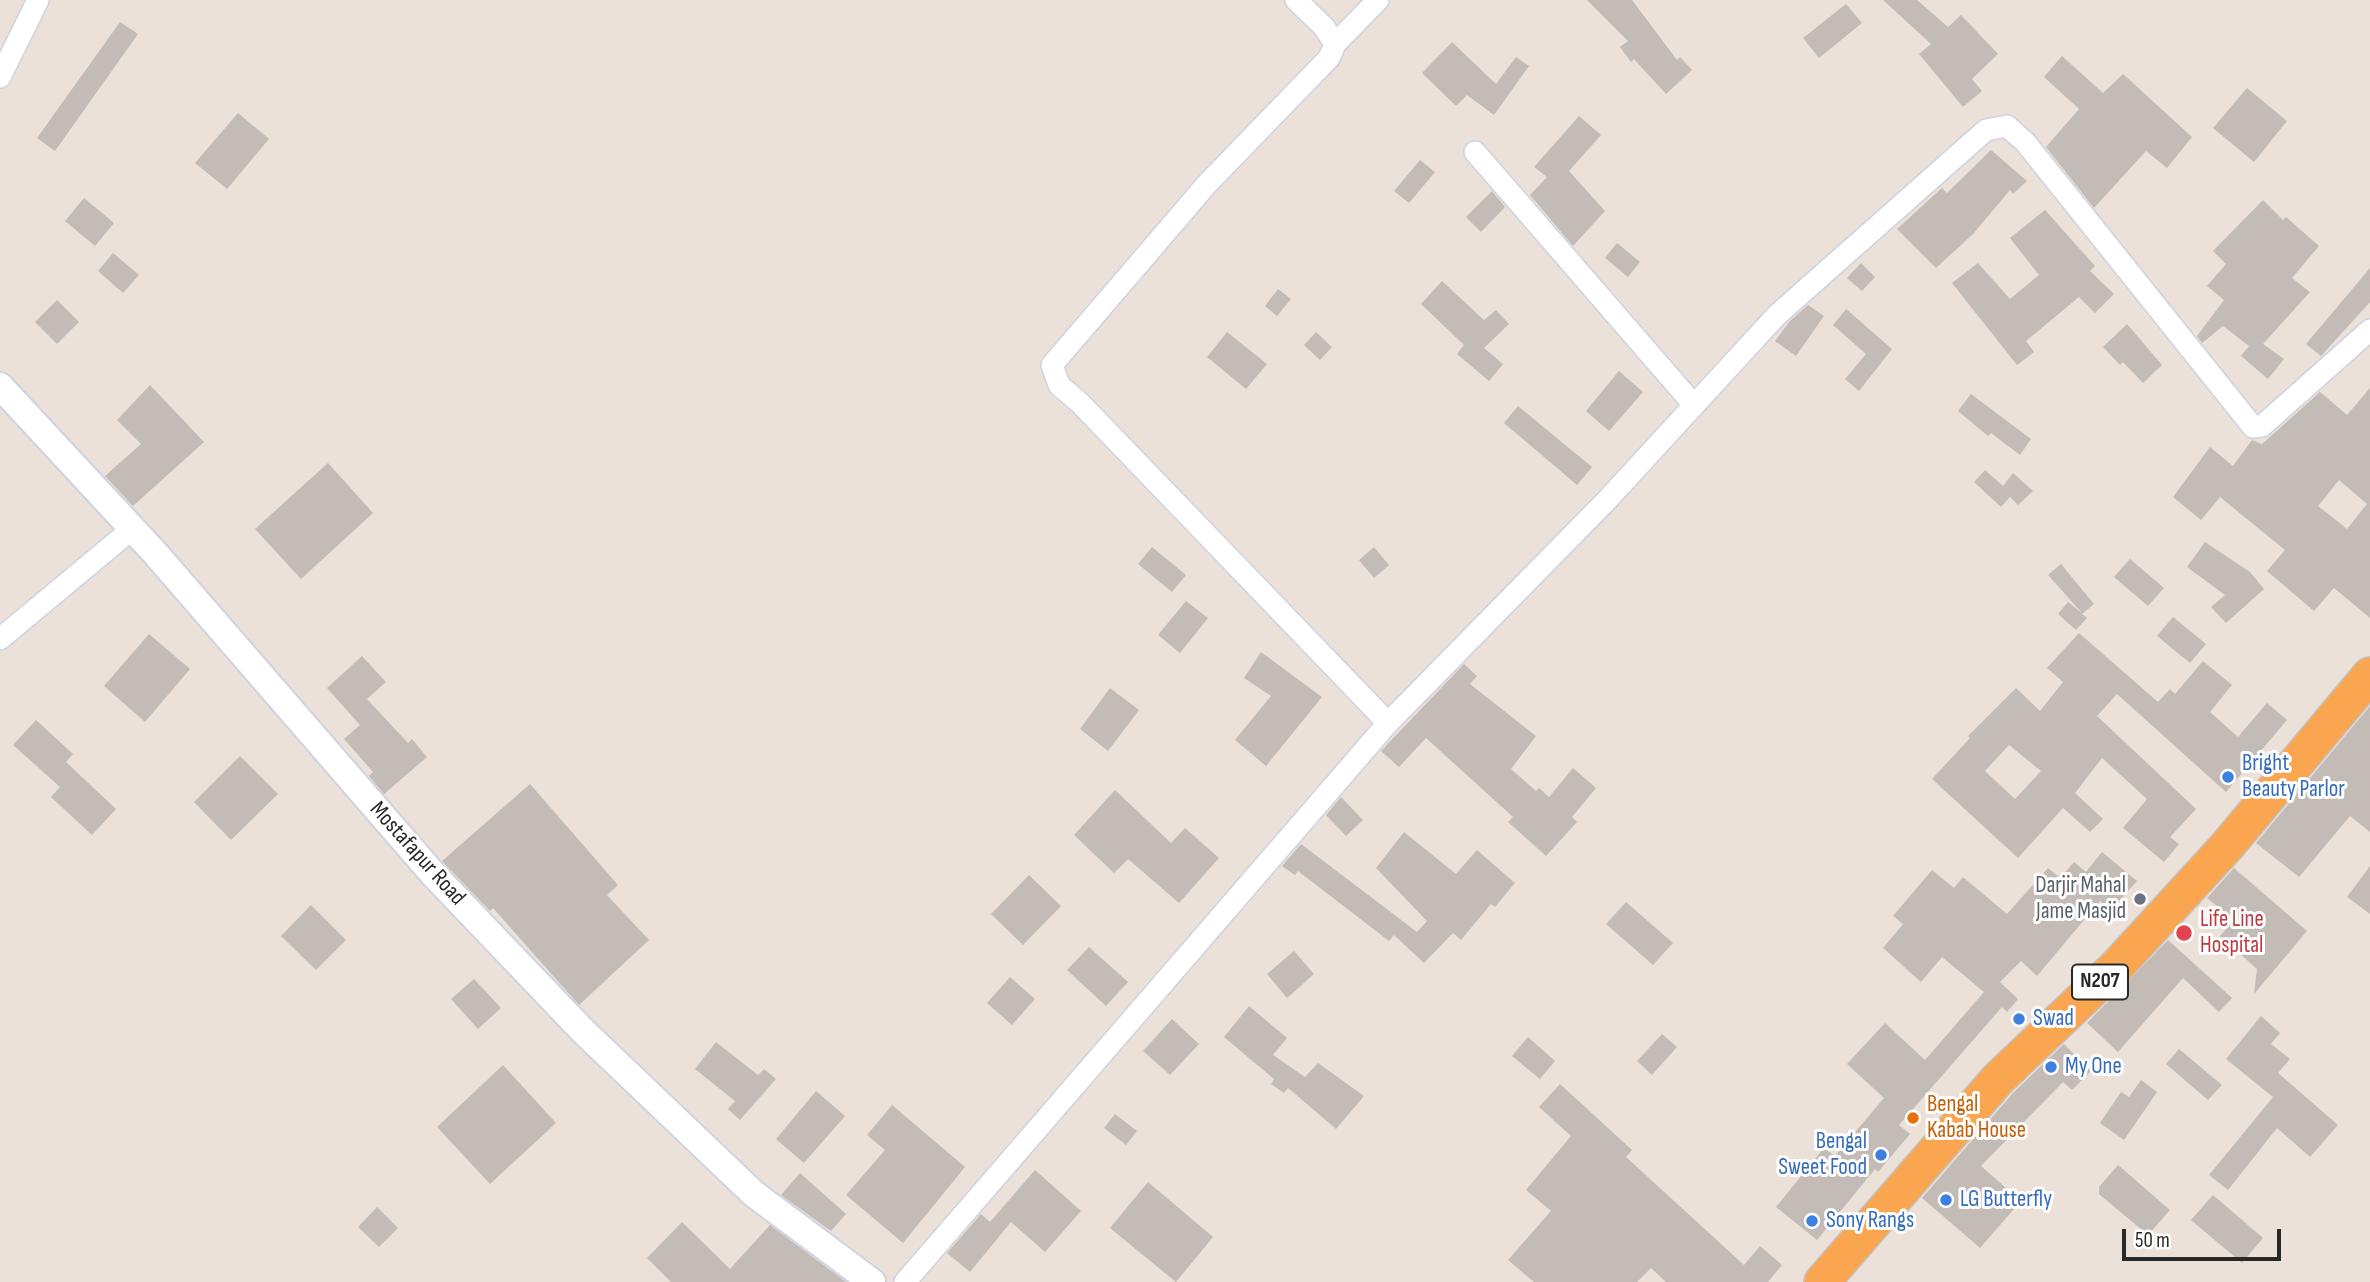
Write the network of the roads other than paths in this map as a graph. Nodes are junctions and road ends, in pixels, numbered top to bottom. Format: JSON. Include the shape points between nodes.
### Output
{"nodes":[{"id":1,"x":38,"y":0,"type":"edge"},
{"id":2,"x":1296,"y":0,"type":"edge"},
{"id":3,"x":1378,"y":0,"type":"edge"},
{"id":4,"x":1335,"y":44,"type":"junction"},
{"id":5,"x":0,"y":77,"type":"edge"},
{"id":6,"x":1475,"y":152,"type":"dead end"},
{"id":7,"x":2370,"y":330,"type":"edge"},
{"id":8,"x":0,"y":386,"type":"edge"},
{"id":9,"x":1694,"y":405,"type":"junction"},
{"id":10,"x":132,"y":529,"type":"junction"},
{"id":11,"x":0,"y":639,"type":"edge"},
{"id":12,"x":2370,"y":675,"type":"edge"},
{"id":13,"x":1388,"y":723,"type":"junction"},
{"id":14,"x":872,"y":1282,"type":"edge"},
{"id":15,"x":905,"y":1282,"type":"edge"},
{"id":16,"x":1822,"y":1282,"type":"edge"}],
"edges":[{"from":1,"to":5,"type":"street"},
{"from":2,"to":4,"type":"street"},
{"from":3,"to":4,"type":"street"},
{"from":4,"to":13,"type":"street","via":[[1329,58],[1207,184],[1052,365],[1059,385]]},
{"from":6,"to":9,"type":"street"},
{"from":7,"to":9,"type":"street","via":[[2262,426],[2253,427],[2025,142],[2007,126],[1986,130],[1777,315]]},
{"from":8,"to":10,"type":"street","name":"Mostafapur Road"},
{"from":9,"to":13,"type":"street"},
{"from":10,"to":11,"type":"street"},
{"from":10,"to":14,"type":"street","name":"Mostafapur Road","via":[[433,874],[583,1031],[754,1194]]},
{"from":12,"to":16,"type":"highway","number":"N207","via":[[2227,846],[2116,967],[1998,1079]]},
{"from":13,"to":15,"type":"street"}]}
